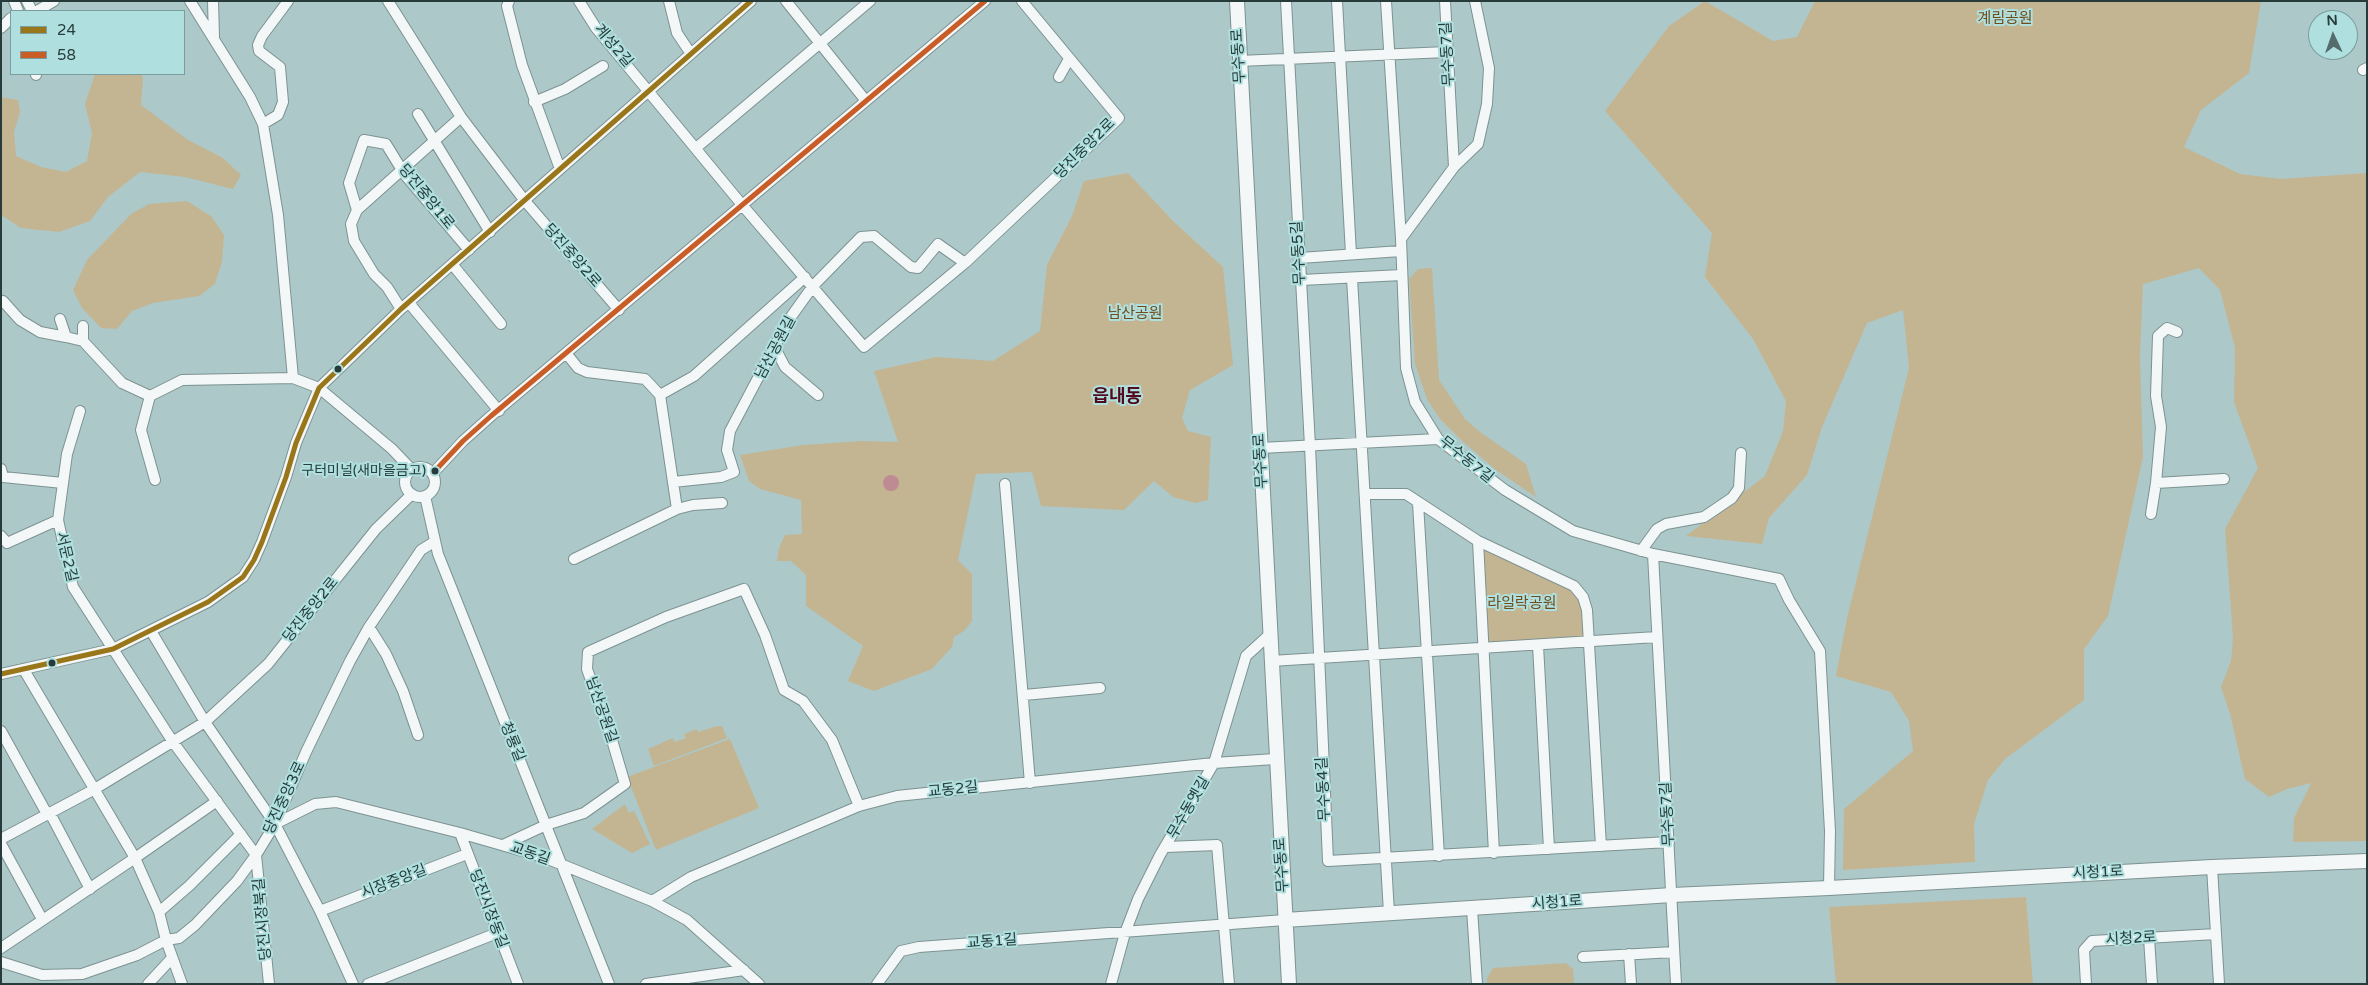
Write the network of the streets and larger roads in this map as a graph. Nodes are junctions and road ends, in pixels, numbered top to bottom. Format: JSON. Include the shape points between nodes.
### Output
{"nodes":[{"id":1,"x":54,"y":1,"type":"edge"},
{"id":2,"x":190,"y":1,"type":"edge"},
{"id":3,"x":213,"y":1,"type":"edge"},
{"id":4,"x":288,"y":1,"type":"edge"},
{"id":5,"x":388,"y":1,"type":"edge"},
{"id":6,"x":509,"y":1,"type":"edge"},
{"id":7,"x":579,"y":1,"type":"edge"},
{"id":8,"x":669,"y":1,"type":"edge"},
{"id":9,"x":751,"y":1,"type":"edge"},
{"id":10,"x":786,"y":1,"type":"edge"},
{"id":11,"x":870,"y":1,"type":"edge"},
{"id":12,"x":985,"y":1,"type":"edge"},
{"id":13,"x":1022,"y":1,"type":"edge"},
{"id":14,"x":1237,"y":1,"type":"edge"},
{"id":15,"x":1286,"y":1,"type":"edge"},
{"id":16,"x":1337,"y":1,"type":"edge"},
{"id":17,"x":1386,"y":1,"type":"edge"},
{"id":18,"x":1445,"y":1,"type":"edge"},
{"id":19,"x":1475,"y":1,"type":"edge"},
{"id":20,"x":39,"y":10,"type":"edge"},
{"id":21,"x":10,"y":17,"type":"edge"},
{"id":22,"x":1,"y":28,"type":"edge"},
{"id":23,"x":214,"y":38,"type":"junction"},
{"id":24,"x":820,"y":45,"type":"junction"},
{"id":25,"x":1448,"y":52,"type":"junction"},
{"id":26,"x":691,"y":54,"type":"junction"},
{"id":27,"x":1389,"y":55,"type":"junction"},
{"id":28,"x":1340,"y":57,"type":"junction"},
{"id":29,"x":1069,"y":59,"type":"junction"},
{"id":30,"x":1288,"y":59,"type":"junction"},
{"id":31,"x":1239,"y":61,"type":"junction"},
{"id":32,"x":603,"y":66,"type":"dead end"},
{"id":33,"x":1059,"y":77,"type":"dead end"},
{"id":34,"x":649,"y":89,"type":"junction"},
{"id":35,"x":866,"y":101,"type":"junction"},
{"id":36,"x":534,"y":102,"type":"junction"},
{"id":37,"x":418,"y":114,"type":"dead end"},
{"id":38,"x":461,"y":117,"type":"junction"},
{"id":39,"x":263,"y":124,"type":"junction"},
{"id":40,"x":434,"y":139,"type":"junction"},
{"id":41,"x":696,"y":148,"type":"junction"},
{"id":42,"x":1454,"y":167,"type":"junction"},
{"id":43,"x":560,"y":169,"type":"junction"},
{"id":44,"x":402,"y":171,"type":"junction"},
{"id":45,"x":525,"y":201,"type":"junction"},
{"id":46,"x":743,"y":206,"type":"junction"},
{"id":47,"x":357,"y":210,"type":"junction"},
{"id":48,"x":490,"y":232,"type":"junction"},
{"id":49,"x":1401,"y":239,"type":"junction"},
{"id":50,"x":469,"y":250,"type":"junction"},
{"id":51,"x":1401,"y":251,"type":"junction"},
{"id":52,"x":1351,"y":254,"type":"junction"},
{"id":53,"x":1300,"y":258,"type":"junction"},
{"id":54,"x":965,"y":263,"type":"junction"},
{"id":55,"x":452,"y":264,"type":"junction"},
{"id":56,"x":1402,"y":275,"type":"junction"},
{"id":57,"x":805,"y":277,"type":"junction"},
{"id":58,"x":1352,"y":278,"type":"junction"},
{"id":59,"x":1301,"y":280,"type":"junction"},
{"id":60,"x":813,"y":286,"type":"junction"},
{"id":61,"x":3,"y":301,"type":"dead end"},
{"id":62,"x":405,"y":306,"type":"junction"},
{"id":63,"x":619,"y":310,"type":"junction"},
{"id":64,"x":60,"y":319,"type":"dead end"},
{"id":65,"x":502,"y":324,"type":"dead end"},
{"id":66,"x":83,"y":326,"type":"dead end"},
{"id":67,"x":2177,"y":332,"type":"dead end"},
{"id":68,"x":66,"y":337,"type":"junction"},
{"id":69,"x":83,"y":341,"type":"junction"},
{"id":70,"x":774,"y":346,"type":"junction"},
{"id":71,"x":566,"y":353,"type":"junction"},
{"id":72,"x":293,"y":378,"type":"junction"},
{"id":73,"x":319,"y":388,"type":"junction"},
{"id":74,"x":660,"y":394,"type":"junction"},
{"id":75,"x":818,"y":395,"type":"dead end"},
{"id":76,"x":150,"y":396,"type":"junction"},
{"id":77,"x":80,"y":411,"type":"dead end"},
{"id":78,"x":499,"y":411,"type":"junction"},
{"id":79,"x":1438,"y":440,"type":"junction"},
{"id":80,"x":1362,"y":444,"type":"junction"},
{"id":81,"x":1310,"y":446,"type":"junction"},
{"id":82,"x":1260,"y":448,"type":"junction"},
{"id":83,"x":1741,"y":453,"type":"dead end"},
{"id":84,"x":1,"y":470,"type":"edge"},
{"id":85,"x":412,"y":470,"type":"junction"},
{"id":86,"x":433,"y":473,"type":"junction"},
{"id":87,"x":2224,"y":479,"type":"dead end"},
{"id":88,"x":155,"y":480,"type":"dead end"},
{"id":89,"x":673,"y":482,"type":"junction"},
{"id":90,"x":62,"y":483,"type":"junction"},
{"id":91,"x":2156,"y":483,"type":"junction"},
{"id":92,"x":1005,"y":484,"type":"dead end"},
{"id":93,"x":412,"y":494,"type":"junction"},
{"id":94,"x":1365,"y":494,"type":"junction"},
{"id":95,"x":425,"y":496,"type":"junction"},
{"id":96,"x":722,"y":503,"type":"dead end"},
{"id":97,"x":1418,"y":503,"type":"junction"},
{"id":98,"x":677,"y":509,"type":"junction"},
{"id":99,"x":2151,"y":514,"type":"dead end"},
{"id":100,"x":58,"y":520,"type":"junction"},
{"id":101,"x":1478,"y":541,"type":"junction"},
{"id":102,"x":434,"y":542,"type":"junction"},
{"id":103,"x":3,"y":543,"type":"edge"},
{"id":104,"x":1641,"y":551,"type":"junction"},
{"id":105,"x":1653,"y":554,"type":"junction"},
{"id":106,"x":574,"y":559,"type":"dead end"},
{"id":107,"x":369,"y":627,"type":"junction"},
{"id":108,"x":151,"y":631,"type":"junction"},
{"id":109,"x":1269,"y":635,"type":"junction"},
{"id":110,"x":1657,"y":638,"type":"junction"},
{"id":111,"x":1589,"y":642,"type":"junction"},
{"id":112,"x":1538,"y":645,"type":"junction"},
{"id":113,"x":113,"y":649,"type":"junction"},
{"id":114,"x":1482,"y":649,"type":"junction"},
{"id":115,"x":1427,"y":653,"type":"junction"},
{"id":116,"x":1373,"y":656,"type":"junction"},
{"id":117,"x":1318,"y":660,"type":"junction"},
{"id":118,"x":1271,"y":661,"type":"junction"},
{"id":119,"x":24,"y":670,"type":"junction"},
{"id":120,"x":1,"y":674,"type":"edge"},
{"id":121,"x":1100,"y":688,"type":"dead end"},
{"id":122,"x":1024,"y":695,"type":"junction"},
{"id":123,"x":205,"y":722,"type":"junction"},
{"id":124,"x":1,"y":731,"type":"edge"},
{"id":125,"x":418,"y":735,"type":"dead end"},
{"id":126,"x":174,"y":742,"type":"junction"},
{"id":127,"x":1275,"y":759,"type":"junction"},
{"id":128,"x":1214,"y":763,"type":"junction"},
{"id":129,"x":1030,"y":783,"type":"junction"},
{"id":130,"x":93,"y":790,"type":"junction"},
{"id":131,"x":217,"y":801,"type":"junction"},
{"id":132,"x":859,"y":806,"type":"junction"},
{"id":133,"x":46,"y":814,"type":"junction"},
{"id":134,"x":275,"y":824,"type":"junction"},
{"id":135,"x":546,"y":825,"type":"junction"},
{"id":136,"x":460,"y":833,"type":"junction"},
{"id":137,"x":241,"y":834,"type":"junction"},
{"id":138,"x":1,"y":839,"type":"edge"},
{"id":139,"x":1669,"y":842,"type":"junction"},
{"id":140,"x":1,"y":844,"type":"edge"},
{"id":141,"x":503,"y":844,"type":"junction"},
{"id":142,"x":1601,"y":846,"type":"junction"},
{"id":143,"x":1166,"y":847,"type":"junction"},
{"id":144,"x":1549,"y":849,"type":"junction"},
{"id":145,"x":1494,"y":853,"type":"junction"},
{"id":146,"x":467,"y":854,"type":"junction"},
{"id":147,"x":256,"y":855,"type":"junction"},
{"id":148,"x":1439,"y":856,"type":"junction"},
{"id":149,"x":135,"y":858,"type":"junction"},
{"id":150,"x":1386,"y":859,"type":"junction"},
{"id":151,"x":2367,"y":861,"type":"edge"},
{"id":152,"x":563,"y":865,"type":"junction"},
{"id":153,"x":2212,"y":867,"type":"junction"},
{"id":154,"x":1830,"y":888,"type":"junction"},
{"id":155,"x":90,"y":889,"type":"junction"},
{"id":156,"x":1672,"y":895,"type":"junction"},
{"id":157,"x":652,"y":901,"type":"junction"},
{"id":158,"x":1472,"y":908,"type":"junction"},
{"id":159,"x":320,"y":911,"type":"junction"},
{"id":160,"x":159,"y":912,"type":"junction"},
{"id":161,"x":1389,"y":913,"type":"junction"},
{"id":162,"x":42,"y":919,"type":"junction"},
{"id":163,"x":1285,"y":920,"type":"junction"},
{"id":164,"x":1224,"y":925,"type":"junction"},
{"id":165,"x":497,"y":933,"type":"junction"},
{"id":166,"x":1125,"y":933,"type":"junction"},
{"id":167,"x":2216,"y":934,"type":"junction"},
{"id":168,"x":2149,"y":938,"type":"junction"},
{"id":169,"x":166,"y":940,"type":"junction"},
{"id":170,"x":1,"y":948,"type":"edge"},
{"id":171,"x":1674,"y":952,"type":"junction"},
{"id":172,"x":1629,"y":954,"type":"junction"},
{"id":173,"x":1584,"y":957,"type":"dead end"},
{"id":174,"x":172,"y":958,"type":"junction"},
{"id":175,"x":1,"y":962,"type":"edge"},
{"id":176,"x":744,"y":970,"type":"junction"},
{"id":177,"x":698,"y":981,"type":"edge"},
{"id":178,"x":148,"y":984,"type":"edge"},
{"id":179,"x":182,"y":984,"type":"edge"},
{"id":180,"x":269,"y":984,"type":"edge"},
{"id":181,"x":353,"y":984,"type":"edge"},
{"id":182,"x":368,"y":984,"type":"edge"},
{"id":183,"x":518,"y":984,"type":"edge"},
{"id":184,"x":610,"y":984,"type":"edge"},
{"id":185,"x":646,"y":984,"type":"edge"},
{"id":186,"x":759,"y":984,"type":"edge"},
{"id":187,"x":877,"y":984,"type":"edge"},
{"id":188,"x":1111,"y":984,"type":"edge"},
{"id":189,"x":1229,"y":984,"type":"edge"},
{"id":190,"x":1289,"y":984,"type":"edge"},
{"id":191,"x":1477,"y":984,"type":"edge"},
{"id":192,"x":1631,"y":984,"type":"edge"},
{"id":193,"x":1676,"y":984,"type":"edge"},
{"id":194,"x":2086,"y":984,"type":"edge"},
{"id":195,"x":2152,"y":984,"type":"edge"},
{"id":196,"x":2219,"y":984,"type":"edge"}],
"edges":[{"from":1,"to":20,"type":"street"},
{"from":2,"to":23,"type":"street"},
{"from":3,"to":23,"type":"street"},
{"from":4,"to":39,"type":"street","via":[[258,45],[259,51],[280,67],[284,102],[278,115]]},
{"from":5,"to":38,"type":"street","name":"당진중앙2로"},
{"from":6,"to":36,"type":"street","via":[[507,6]]},
{"from":7,"to":34,"type":"street","name":"계성2길","via":[[596,28]]},
{"from":8,"to":26,"type":"street","via":[[677,33]]},
{"from":9,"to":26,"type":"street"},
{"from":10,"to":24,"type":"street"},
{"from":11,"to":24,"type":"street"},
{"from":12,"to":35,"type":"street"},
{"from":13,"to":29,"type":"street","name":"당진중앙2로"},
{"from":14,"to":31,"type":"street","name":"무수동로"},
{"from":15,"to":30,"type":"street","name":"무수동5길"},
{"from":16,"to":28,"type":"street"},
{"from":17,"to":27,"type":"street","name":"무수동7길"},
{"from":18,"to":25,"type":"street","name":"무수동7길"},
{"from":19,"to":42,"type":"street","via":[[1489,68],[1487,104],[1478,144]]},
{"from":21,"to":22,"type":"street"},
{"from":23,"to":39,"type":"street","via":[[250,96]]},
{"from":24,"to":35,"type":"street"},
{"from":24,"to":41,"type":"street"},
{"from":25,"to":27,"type":"street"},
{"from":25,"to":42,"type":"street","name":"무수동7길"},
{"from":26,"to":34,"type":"street"},
{"from":27,"to":28,"type":"street"},
{"from":27,"to":49,"type":"street","name":"무수동7길"},
{"from":28,"to":30,"type":"street"},
{"from":28,"to":52,"type":"street"},
{"from":29,"to":33,"type":"street"},
{"from":29,"to":54,"type":"street","name":"당진중앙2로","via":[[1119,118]]},
{"from":30,"to":31,"type":"street"},
{"from":30,"to":53,"type":"street","name":"무수동5길"},
{"from":31,"to":82,"type":"street","name":"무수동로"},
{"from":32,"to":36,"type":"street","via":[[565,89]]},
{"from":34,"to":41,"type":"street"},
{"from":34,"to":43,"type":"street"},
{"from":35,"to":46,"type":"street"},
{"from":36,"to":43,"type":"street"},
{"from":37,"to":40,"type":"street","name":"당진중앙1로"},
{"from":38,"to":40,"type":"street"},
{"from":38,"to":45,"type":"street","name":"당진중앙2로"},
{"from":39,"to":72,"type":"street","via":[[278,216]]},
{"from":40,"to":44,"type":"street"},
{"from":40,"to":48,"type":"street","name":"당진중앙1로"},
{"from":41,"to":46,"type":"street"},
{"from":42,"to":49,"type":"street"},
{"from":43,"to":45,"type":"street"},
{"from":44,"to":47,"type":"street"},
{"from":44,"to":47,"type":"street","name":"당진중앙1로","via":[[386,144],[364,140],[349,184]]},
{"from":44,"to":50,"type":"street","name":"당진중앙1로"},
{"from":45,"to":48,"type":"street"},
{"from":45,"to":63,"type":"street","name":"당진중앙2로"},
{"from":46,"to":57,"type":"street"},
{"from":46,"to":63,"type":"street"},
{"from":47,"to":62,"type":"street","name":"당진중앙1로","via":[[351,224],[354,241],[374,274]]},
{"from":48,"to":50,"type":"street"},
{"from":49,"to":51,"type":"street","name":"무수동7길"},
{"from":50,"to":55,"type":"street"},
{"from":51,"to":52,"type":"street"},
{"from":51,"to":56,"type":"street","name":"무수동7길"},
{"from":52,"to":53,"type":"street"},
{"from":53,"to":59,"type":"street","name":"무수동5길"},
{"from":54,"to":60,"type":"street","via":[[938,244],[918,268],[911,267],[874,236],[861,237]]},
{"from":54,"to":60,"type":"street","name":"당진중앙2로","via":[[864,347]]},
{"from":55,"to":62,"type":"street"},
{"from":55,"to":65,"type":"street"},
{"from":56,"to":58,"type":"street"},
{"from":56,"to":79,"type":"street","name":"무수동7길","via":[[1406,368],[1415,402]]},
{"from":57,"to":60,"type":"street"},
{"from":57,"to":74,"type":"street","via":[[694,376]]},
{"from":58,"to":59,"type":"street"},
{"from":58,"to":80,"type":"street"},
{"from":59,"to":81,"type":"street","name":"무수동5길"},
{"from":60,"to":70,"type":"street","name":"남산공원길"},
{"from":61,"to":68,"type":"street","via":[[20,320],[40,332]]},
{"from":62,"to":73,"type":"street"},
{"from":62,"to":78,"type":"street"},
{"from":63,"to":71,"type":"street"},
{"from":64,"to":68,"type":"street"},
{"from":66,"to":69,"type":"street"},
{"from":67,"to":91,"type":"street","via":[[2167,328],[2158,336],[2156,396],[2162,427]]},
{"from":68,"to":69,"type":"street"},
{"from":69,"to":76,"type":"street","via":[[122,383]]},
{"from":70,"to":75,"type":"street","via":[[785,367]]},
{"from":70,"to":89,"type":"street","name":"남산공원길","via":[[730,431],[727,450],[734,472],[721,477]]},
{"from":71,"to":74,"type":"street","via":[[578,368],[645,379]]},
{"from":71,"to":78,"type":"street"},
{"from":72,"to":73,"type":"street"},
{"from":72,"to":76,"type":"street","via":[[182,380]]},
{"from":73,"to":85,"type":"street","via":[[392,449]]},
{"from":73,"to":108,"type":"street","via":[[262,542],[244,576],[208,602]]},
{"from":74,"to":89,"type":"street"},
{"from":76,"to":88,"type":"street","via":[[141,430]]},
{"from":77,"to":90,"type":"street","name":"서문2길"},
{"from":78,"to":86,"type":"street","via":[[463,441]]},
{"from":79,"to":80,"type":"street"},
{"from":79,"to":104,"type":"street","name":"무수동7길","via":[[1505,490],[1573,531]]},
{"from":80,"to":81,"type":"street"},
{"from":80,"to":94,"type":"street"},
{"from":81,"to":82,"type":"street"},
{"from":81,"to":117,"type":"street","name":"무수동4길"},
{"from":82,"to":109,"type":"street","name":"무수동로"},
{"from":83,"to":104,"type":"street","via":[[1739,488],[1732,498],[1704,517],[1666,524],[1657,529]]},
{"from":84,"to":90,"type":"street","via":[[3,477]]},
{"from":85,"to":86,"type":"street","via":[[425,468]]},
{"from":85,"to":93,"type":"street","via":[[406,482]]},
{"from":86,"to":95,"type":"street","via":[[435,487]]},
{"from":87,"to":91,"type":"street"},
{"from":89,"to":98,"type":"street"},
{"from":90,"to":100,"type":"street","name":"서문2길"},
{"from":91,"to":99,"type":"street"},
{"from":92,"to":122,"type":"street"},
{"from":93,"to":95,"type":"street"},
{"from":93,"to":123,"type":"street","name":"당진중앙2로","via":[[376,529],[268,664]]},
{"from":94,"to":97,"type":"street","via":[[1406,494]]},
{"from":94,"to":116,"type":"street"},
{"from":95,"to":102,"type":"street","name":"청룡길"},
{"from":96,"to":98,"type":"street"},
{"from":97,"to":101,"type":"street"},
{"from":97,"to":115,"type":"street"},
{"from":98,"to":106,"type":"street"},
{"from":100,"to":103,"type":"street"},
{"from":100,"to":113,"type":"street","name":"서문2길","via":[[73,587]]},
{"from":101,"to":111,"type":"street","via":[[1574,586],[1586,603]]},
{"from":101,"to":114,"type":"street"},
{"from":102,"to":107,"type":"street","name":"당진중앙3로","via":[[421,550]]},
{"from":102,"to":135,"type":"street","name":"청룡길"},
{"from":104,"to":105,"type":"street","name":"무수동7길"},
{"from":105,"to":110,"type":"street","name":"무수동7길"},
{"from":105,"to":154,"type":"street","name":"무수동7길","via":[[1779,579],[1820,651]]},
{"from":107,"to":125,"type":"street","via":[[403,691]]},
{"from":107,"to":134,"type":"street","name":"당진중앙3로","via":[[306,752]]},
{"from":108,"to":113,"type":"street"},
{"from":108,"to":123,"type":"street"},
{"from":109,"to":118,"type":"street","name":"무수동로"},
{"from":109,"to":128,"type":"street","name":"무수동옛길","via":[[1246,656]]},
{"from":110,"to":111,"type":"street"},
{"from":110,"to":139,"type":"street","name":"무수동7길"},
{"from":111,"to":112,"type":"street"},
{"from":111,"to":142,"type":"street"},
{"from":112,"to":114,"type":"street"},
{"from":112,"to":144,"type":"street"},
{"from":113,"to":119,"type":"street"},
{"from":113,"to":126,"type":"street"},
{"from":114,"to":115,"type":"street"},
{"from":114,"to":145,"type":"street"},
{"from":115,"to":116,"type":"street"},
{"from":115,"to":148,"type":"street"},
{"from":116,"to":117,"type":"street"},
{"from":116,"to":150,"type":"street"},
{"from":117,"to":118,"type":"street"},
{"from":117,"to":150,"type":"street","name":"무수동4길","via":[[1328,861]]},
{"from":118,"to":127,"type":"street","name":"무수동로"},
{"from":119,"to":120,"type":"street"},
{"from":119,"to":130,"type":"street"},
{"from":121,"to":122,"type":"street"},
{"from":122,"to":129,"type":"street"},
{"from":123,"to":126,"type":"street","name":"당진중앙2로"},
{"from":123,"to":134,"type":"street"},
{"from":124,"to":133,"type":"street"},
{"from":126,"to":130,"type":"street","name":"당진중앙2로"},
{"from":126,"to":131,"type":"street"},
{"from":127,"to":128,"type":"street","name":"교동2길"},
{"from":127,"to":163,"type":"street","name":"무수동로"},
{"from":128,"to":129,"type":"street","name":"교동2길"},
{"from":128,"to":143,"type":"street","name":"무수동옛길"},
{"from":129,"to":132,"type":"street","name":"교동2길","via":[[897,796]]},
{"from":130,"to":133,"type":"street","name":"당진중앙2로"},
{"from":130,"to":149,"type":"street"},
{"from":131,"to":137,"type":"street"},
{"from":131,"to":149,"type":"street"},
{"from":132,"to":135,"type":"street","name":"남산공원길","via":[[832,740],[803,701],[784,690],[765,635],[744,589],[588,652],[586,669],[625,784],[584,813]]},
{"from":132,"to":157,"type":"street","name":"교동2길","via":[[691,877]]},
{"from":133,"to":138,"type":"street","name":"당진중앙2로"},
{"from":133,"to":155,"type":"street","via":[[52,817]]},
{"from":134,"to":136,"type":"street","name":"교동길","via":[[315,804],[336,802]]},
{"from":134,"to":147,"type":"street","name":"당진중앙3로"},
{"from":134,"to":159,"type":"street"},
{"from":135,"to":141,"type":"street"},
{"from":135,"to":152,"type":"street","name":"청룡길"},
{"from":136,"to":141,"type":"street","name":"교동길"},
{"from":136,"to":146,"type":"street","name":"당진시장동길"},
{"from":137,"to":147,"type":"street"},
{"from":137,"to":160,"type":"street","name":"당진중앙3로"},
{"from":139,"to":142,"type":"street","name":"무수동4길"},
{"from":139,"to":156,"type":"street","name":"무수동7길"},
{"from":140,"to":162,"type":"street"},
{"from":141,"to":152,"type":"street","name":"교동길"},
{"from":142,"to":144,"type":"street","name":"무수동4길"},
{"from":143,"to":164,"type":"street","via":[[1217,844]]},
{"from":143,"to":166,"type":"street","name":"무수동옛길","via":[[1138,899]]},
{"from":144,"to":145,"type":"street","name":"무수동4길"},
{"from":145,"to":148,"type":"street","name":"무수동4길"},
{"from":146,"to":159,"type":"street","name":"시장중앙길"},
{"from":146,"to":165,"type":"street","name":"당진시장동길"},
{"from":147,"to":169,"type":"street","name":"당진중앙3로","via":[[237,881],[195,924],[179,938]]},
{"from":147,"to":180,"type":"street","name":"당진시장북길"},
{"from":148,"to":150,"type":"street","name":"무수동4길"},
{"from":149,"to":155,"type":"street"},
{"from":149,"to":160,"type":"street"},
{"from":150,"to":161,"type":"street"},
{"from":151,"to":153,"type":"street","name":"시청1로"},
{"from":152,"to":157,"type":"street","name":"교동길"},
{"from":152,"to":184,"type":"street","name":"청룡길"},
{"from":153,"to":154,"type":"street","name":"시청1로"},
{"from":153,"to":167,"type":"street"},
{"from":154,"to":156,"type":"street","name":"시청1로"},
{"from":155,"to":162,"type":"street"},
{"from":156,"to":158,"type":"street","name":"시청1로"},
{"from":156,"to":171,"type":"street","name":"무수동7길"},
{"from":157,"to":176,"type":"street","name":"교동길","via":[[687,920]]},
{"from":158,"to":161,"type":"street","name":"시청1로"},
{"from":158,"to":191,"type":"street"},
{"from":159,"to":181,"type":"street"},
{"from":160,"to":169,"type":"street"},
{"from":161,"to":163,"type":"street","name":"시청1로"},
{"from":162,"to":170,"type":"street"},
{"from":163,"to":164,"type":"street"},
{"from":163,"to":190,"type":"street","name":"무수동로"},
{"from":164,"to":166,"type":"street"},
{"from":164,"to":189,"type":"street"},
{"from":165,"to":182,"type":"street"},
{"from":165,"to":183,"type":"street","name":"당진시장동길"},
{"from":166,"to":187,"type":"street","name":"교동1길","via":[[919,947],[901,951]]},
{"from":166,"to":188,"type":"street","name":"무수동옛길"},
{"from":167,"to":168,"type":"street","name":"시청2로"},
{"from":167,"to":196,"type":"street"},
{"from":168,"to":194,"type":"street","name":"시청2로","via":[[2092,941],[2084,950]]},
{"from":168,"to":195,"type":"street"},
{"from":169,"to":174,"type":"street"},
{"from":169,"to":175,"type":"street","name":"당진중앙3로","via":[[138,956],[82,974],[42,975]]},
{"from":171,"to":172,"type":"street"},
{"from":171,"to":193,"type":"street","name":"무수동7길"},
{"from":172,"to":173,"type":"street"},
{"from":172,"to":192,"type":"street"},
{"from":174,"to":178,"type":"street"},
{"from":174,"to":179,"type":"street"},
{"from":176,"to":177,"type":"street"},
{"from":176,"to":186,"type":"street","name":"교동길"},
{"from":177,"to":185,"type":"street"}]}
